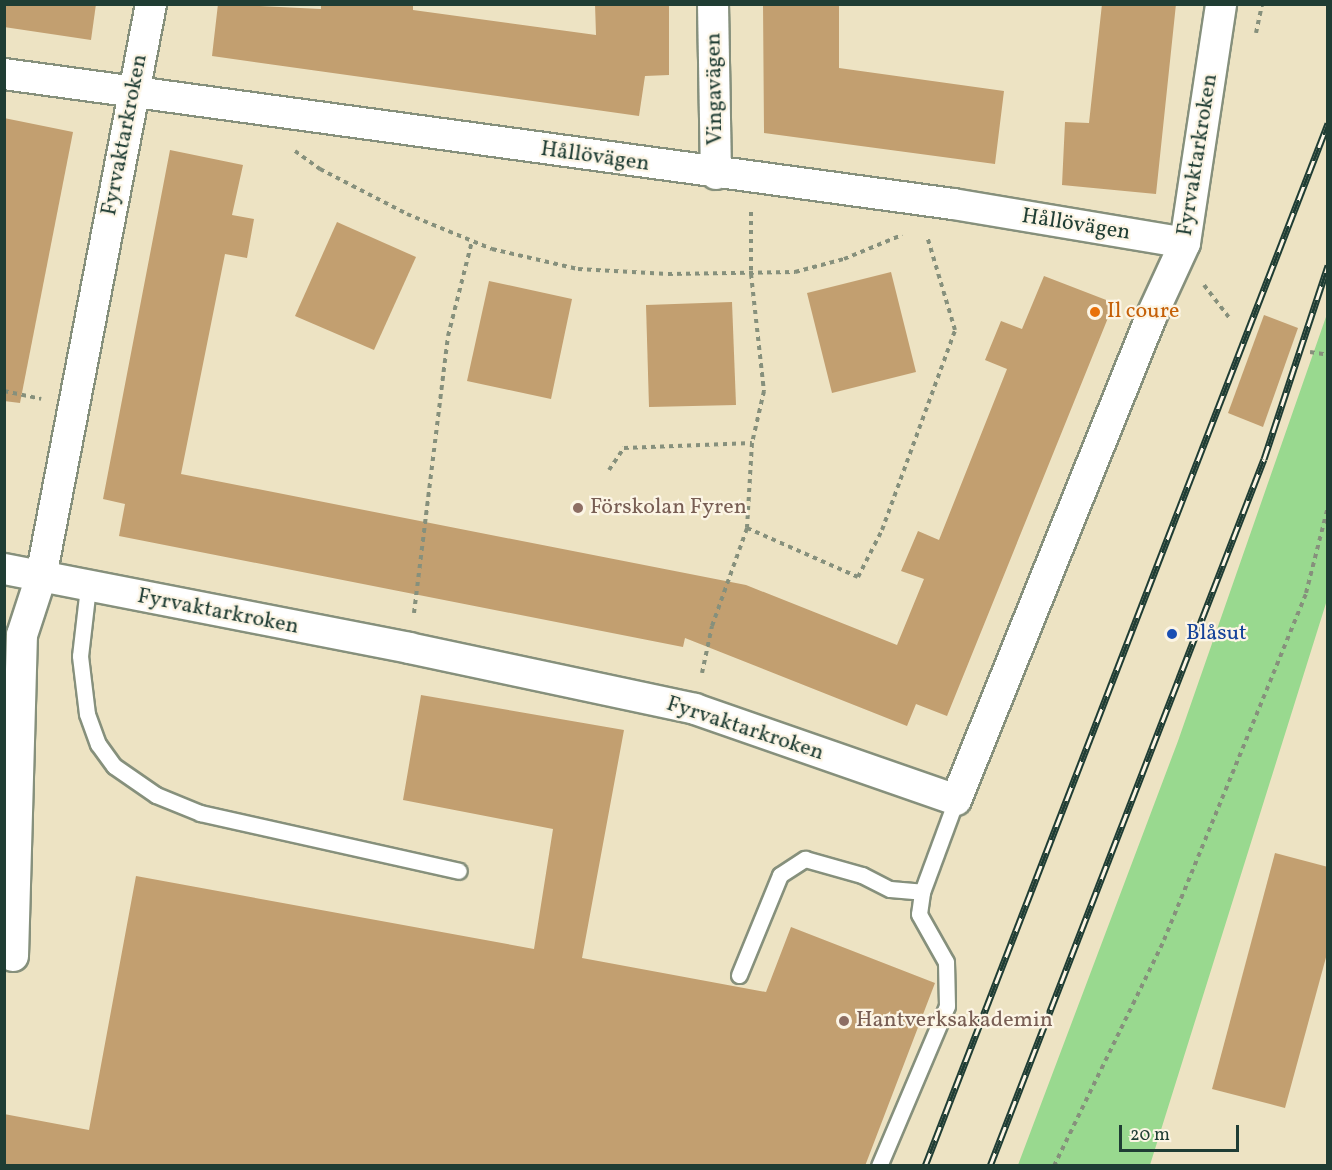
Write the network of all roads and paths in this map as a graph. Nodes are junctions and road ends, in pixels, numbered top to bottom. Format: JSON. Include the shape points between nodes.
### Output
{"nodes":[{"id":1,"x":151,"y":4,"type":"edge"},
{"id":2,"x":713,"y":4,"type":"edge"},
{"id":3,"x":1221,"y":4,"type":"edge"},
{"id":4,"x":4,"y":74,"type":"edge"},
{"id":5,"x":133,"y":91,"type":"junction"},
{"id":6,"x":293,"y":150,"type":"dead end"},
{"id":7,"x":716,"y":174,"type":"junction"},
{"id":8,"x":751,"y":177,"type":"junction"},
{"id":9,"x":953,"y":204,"type":"junction"},
{"id":10,"x":923,"y":224,"type":"junction"},
{"id":11,"x":472,"y":241,"type":"junction"},
{"id":12,"x":1185,"y":243,"type":"junction"},
{"id":13,"x":751,"y":274,"type":"junction"},
{"id":14,"x":1310,"y":352,"type":"dead end"},
{"id":15,"x":1328,"y":355,"type":"edge"},
{"id":16,"x":752,"y":443,"type":"junction"},
{"id":17,"x":609,"y":470,"type":"dead end"},
{"id":18,"x":1328,"y":507,"type":"edge"},
{"id":19,"x":747,"y":528,"type":"junction"},
{"id":20,"x":4,"y":569,"type":"edge"},
{"id":21,"x":41,"y":577,"type":"junction"},
{"id":22,"x":88,"y":587,"type":"junction"},
{"id":23,"x":409,"y":648,"type":"junction"},
{"id":24,"x":696,"y":709,"type":"junction"},
{"id":25,"x":956,"y":800,"type":"junction"},
{"id":26,"x":459,"y":871,"type":"dead end"},
{"id":27,"x":922,"y":892,"type":"junction"},
{"id":28,"x":13,"y":956,"type":"dead end"},
{"id":29,"x":739,"y":975,"type":"dead end"},
{"id":30,"x":879,"y":1166,"type":"edge"},
{"id":31,"x":1054,"y":1166,"type":"edge"}],
"edges":[{"from":1,"to":5,"type":"street","name":"Fyrvaktarkroken"},
{"from":2,"to":7,"type":"street","name":"Vingavägen"},
{"from":3,"to":12,"type":"street","name":"Fyrvaktarkroken"},
{"from":4,"to":5,"type":"street","name":"Hållövägen"},
{"from":5,"to":7,"type":"street","name":"Hållövägen"},
{"from":5,"to":21,"type":"street","name":"Fyrvaktarkroken"},
{"from":6,"to":11,"type":"path","via":[[320,169],[407,214]]},
{"from":7,"to":8,"type":"street","name":"Hållövägen"},
{"from":8,"to":9,"type":"street","name":"Hållövägen"},
{"from":8,"to":13,"type":"path"},
{"from":9,"to":10,"type":"path"},
{"from":9,"to":12,"type":"street","name":"Hållövägen"},
{"from":10,"to":13,"type":"path","via":[[844,259],[795,272]]},
{"from":10,"to":19,"type":"path","via":[[955,330],[882,530],[858,577]]},
{"from":11,"to":13,"type":"path","via":[[578,269]]},
{"from":11,"to":23,"type":"path","via":[[448,336]]},
{"from":12,"to":25,"type":"street","name":"Fyrvaktarkroken","via":[[1150,317]]},
{"from":13,"to":16,"type":"path","via":[[764,392]]},
{"from":14,"to":15,"type":"path"},
{"from":16,"to":17,"type":"path","via":[[624,448]]},
{"from":16,"to":19,"type":"path"},
{"from":18,"to":31,"type":"path","via":[[1306,593],[1169,930]]},
{"from":19,"to":24,"type":"path","via":[[712,626]]},
{"from":20,"to":21,"type":"street"},
{"from":21,"to":22,"type":"street","name":"Fyrvaktarkroken"},
{"from":21,"to":28,"type":"street","via":[[22,635]]},
{"from":22,"to":23,"type":"street","name":"Fyrvaktarkroken"},
{"from":22,"to":26,"type":"lane","via":[[80,656],[87,714],[98,744],[114,766],[156,795],[200,813],[288,836]]},
{"from":23,"to":24,"type":"street","name":"Fyrvaktarkroken"},
{"from":24,"to":25,"type":"street","name":"Fyrvaktarkroken"},
{"from":25,"to":27,"type":"lane","name":"Fyrvaktarkroken"},
{"from":27,"to":29,"type":"lane","via":[[890,889],[862,875],[805,859],[780,875]]},
{"from":27,"to":30,"type":"lane","via":[[919,914],[946,962],[947,1005]]}]}
